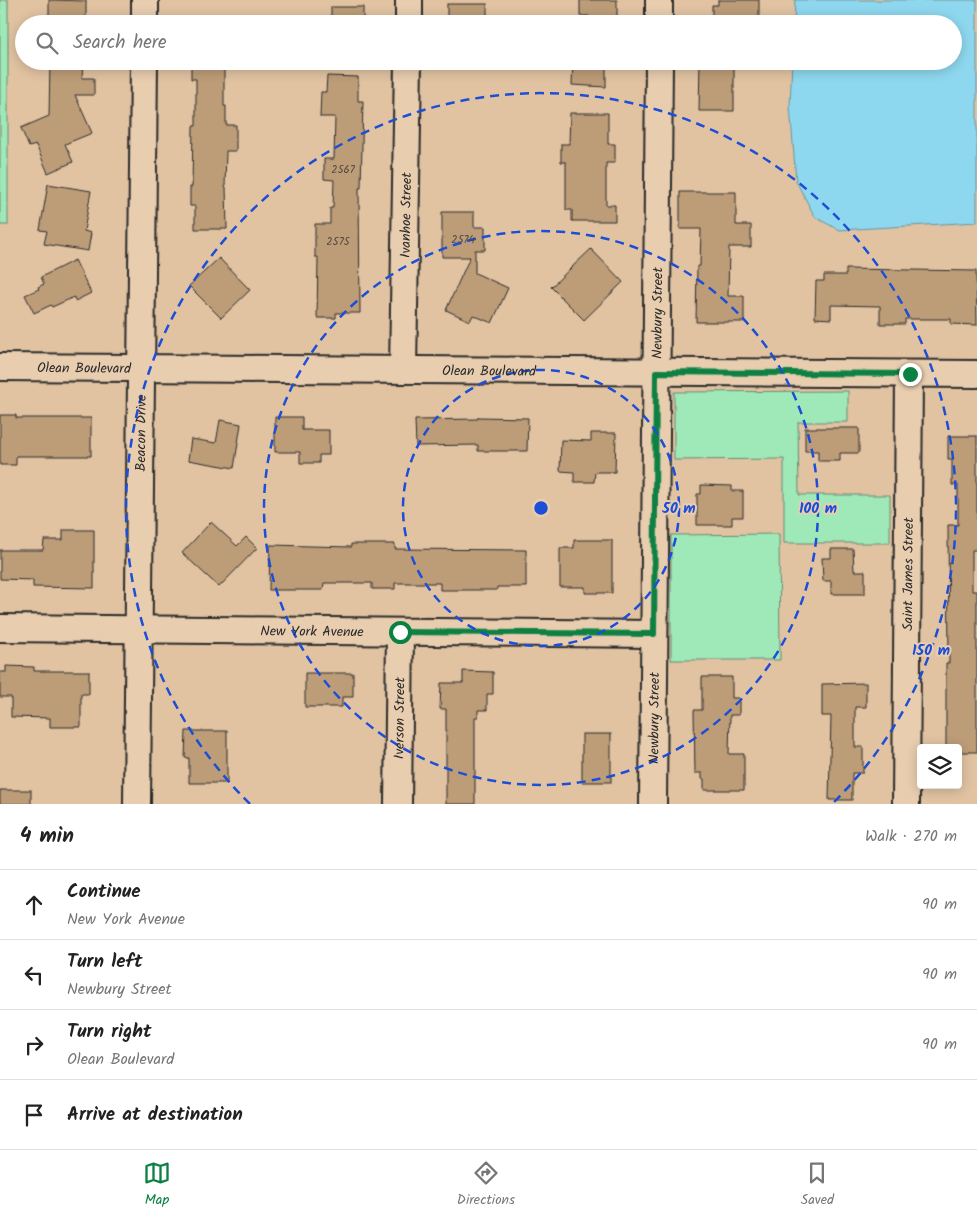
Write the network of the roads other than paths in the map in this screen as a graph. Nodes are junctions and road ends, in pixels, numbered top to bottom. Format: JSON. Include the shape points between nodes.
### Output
{"nodes":[{"id":1,"x":145,"y":0,"type":"edge"},
{"id":2,"x":409,"y":0,"type":"edge"},
{"id":3,"x":659,"y":0,"type":"edge"},
{"id":4,"x":145,"y":15,"type":"edge"},
{"id":5,"x":409,"y":15,"type":"edge"},
{"id":6,"x":659,"y":15,"type":"edge"},
{"id":7,"x":144,"y":70,"type":"edge"},
{"id":8,"x":408,"y":70,"type":"edge"},
{"id":9,"x":659,"y":70,"type":"edge"},
{"id":10,"x":0,"y":366,"type":"edge"},
{"id":11,"x":141,"y":368,"type":"junction"},
{"id":12,"x":403,"y":370,"type":"junction"},
{"id":13,"x":656,"y":372,"type":"junction"},
{"id":14,"x":910,"y":374,"type":"junction"},
{"id":15,"x":977,"y":374,"type":"edge"},
{"id":16,"x":0,"y":628,"type":"edge"},
{"id":17,"x":138,"y":630,"type":"junction"},
{"id":18,"x":400,"y":632,"type":"junction"},
{"id":19,"x":654,"y":634,"type":"junction"},
{"id":20,"x":137,"y":804,"type":"edge"},
{"id":21,"x":398,"y":804,"type":"edge"},
{"id":22,"x":653,"y":804,"type":"edge"},
{"id":23,"x":906,"y":804,"type":"edge"}],
"edges":[{"from":1,"to":4,"type":"street"},
{"from":2,"to":5,"type":"street"},
{"from":3,"to":6,"type":"street"},
{"from":7,"to":11,"type":"street","name":"Beacon Drive"},
{"from":8,"to":12,"type":"street","name":"Ivanhoe Street"},
{"from":9,"to":13,"type":"street","name":"Newbury Street"},
{"from":10,"to":11,"type":"street","name":"Olean Boulevard"},
{"from":11,"to":12,"type":"street","name":"Olean Boulevard"},
{"from":11,"to":17,"type":"street","name":"Beacon Drive"},
{"from":12,"to":13,"type":"street","name":"Olean Boulevard"},
{"from":13,"to":14,"type":"street","name":"Olean Boulevard"},
{"from":13,"to":19,"type":"street","name":"Newbury Street"},
{"from":14,"to":15,"type":"street","name":"Olean Boulevard"},
{"from":14,"to":23,"type":"street","name":"Saint James Street"},
{"from":16,"to":17,"type":"street","name":"New York Avenue"},
{"from":17,"to":18,"type":"street","name":"New York Avenue"},
{"from":17,"to":20,"type":"street","name":"Beacon Drive"},
{"from":18,"to":19,"type":"street","name":"New York Avenue"},
{"from":18,"to":21,"type":"street","name":"Iverson Street"},
{"from":19,"to":22,"type":"street","name":"Newbury Street"}]}
